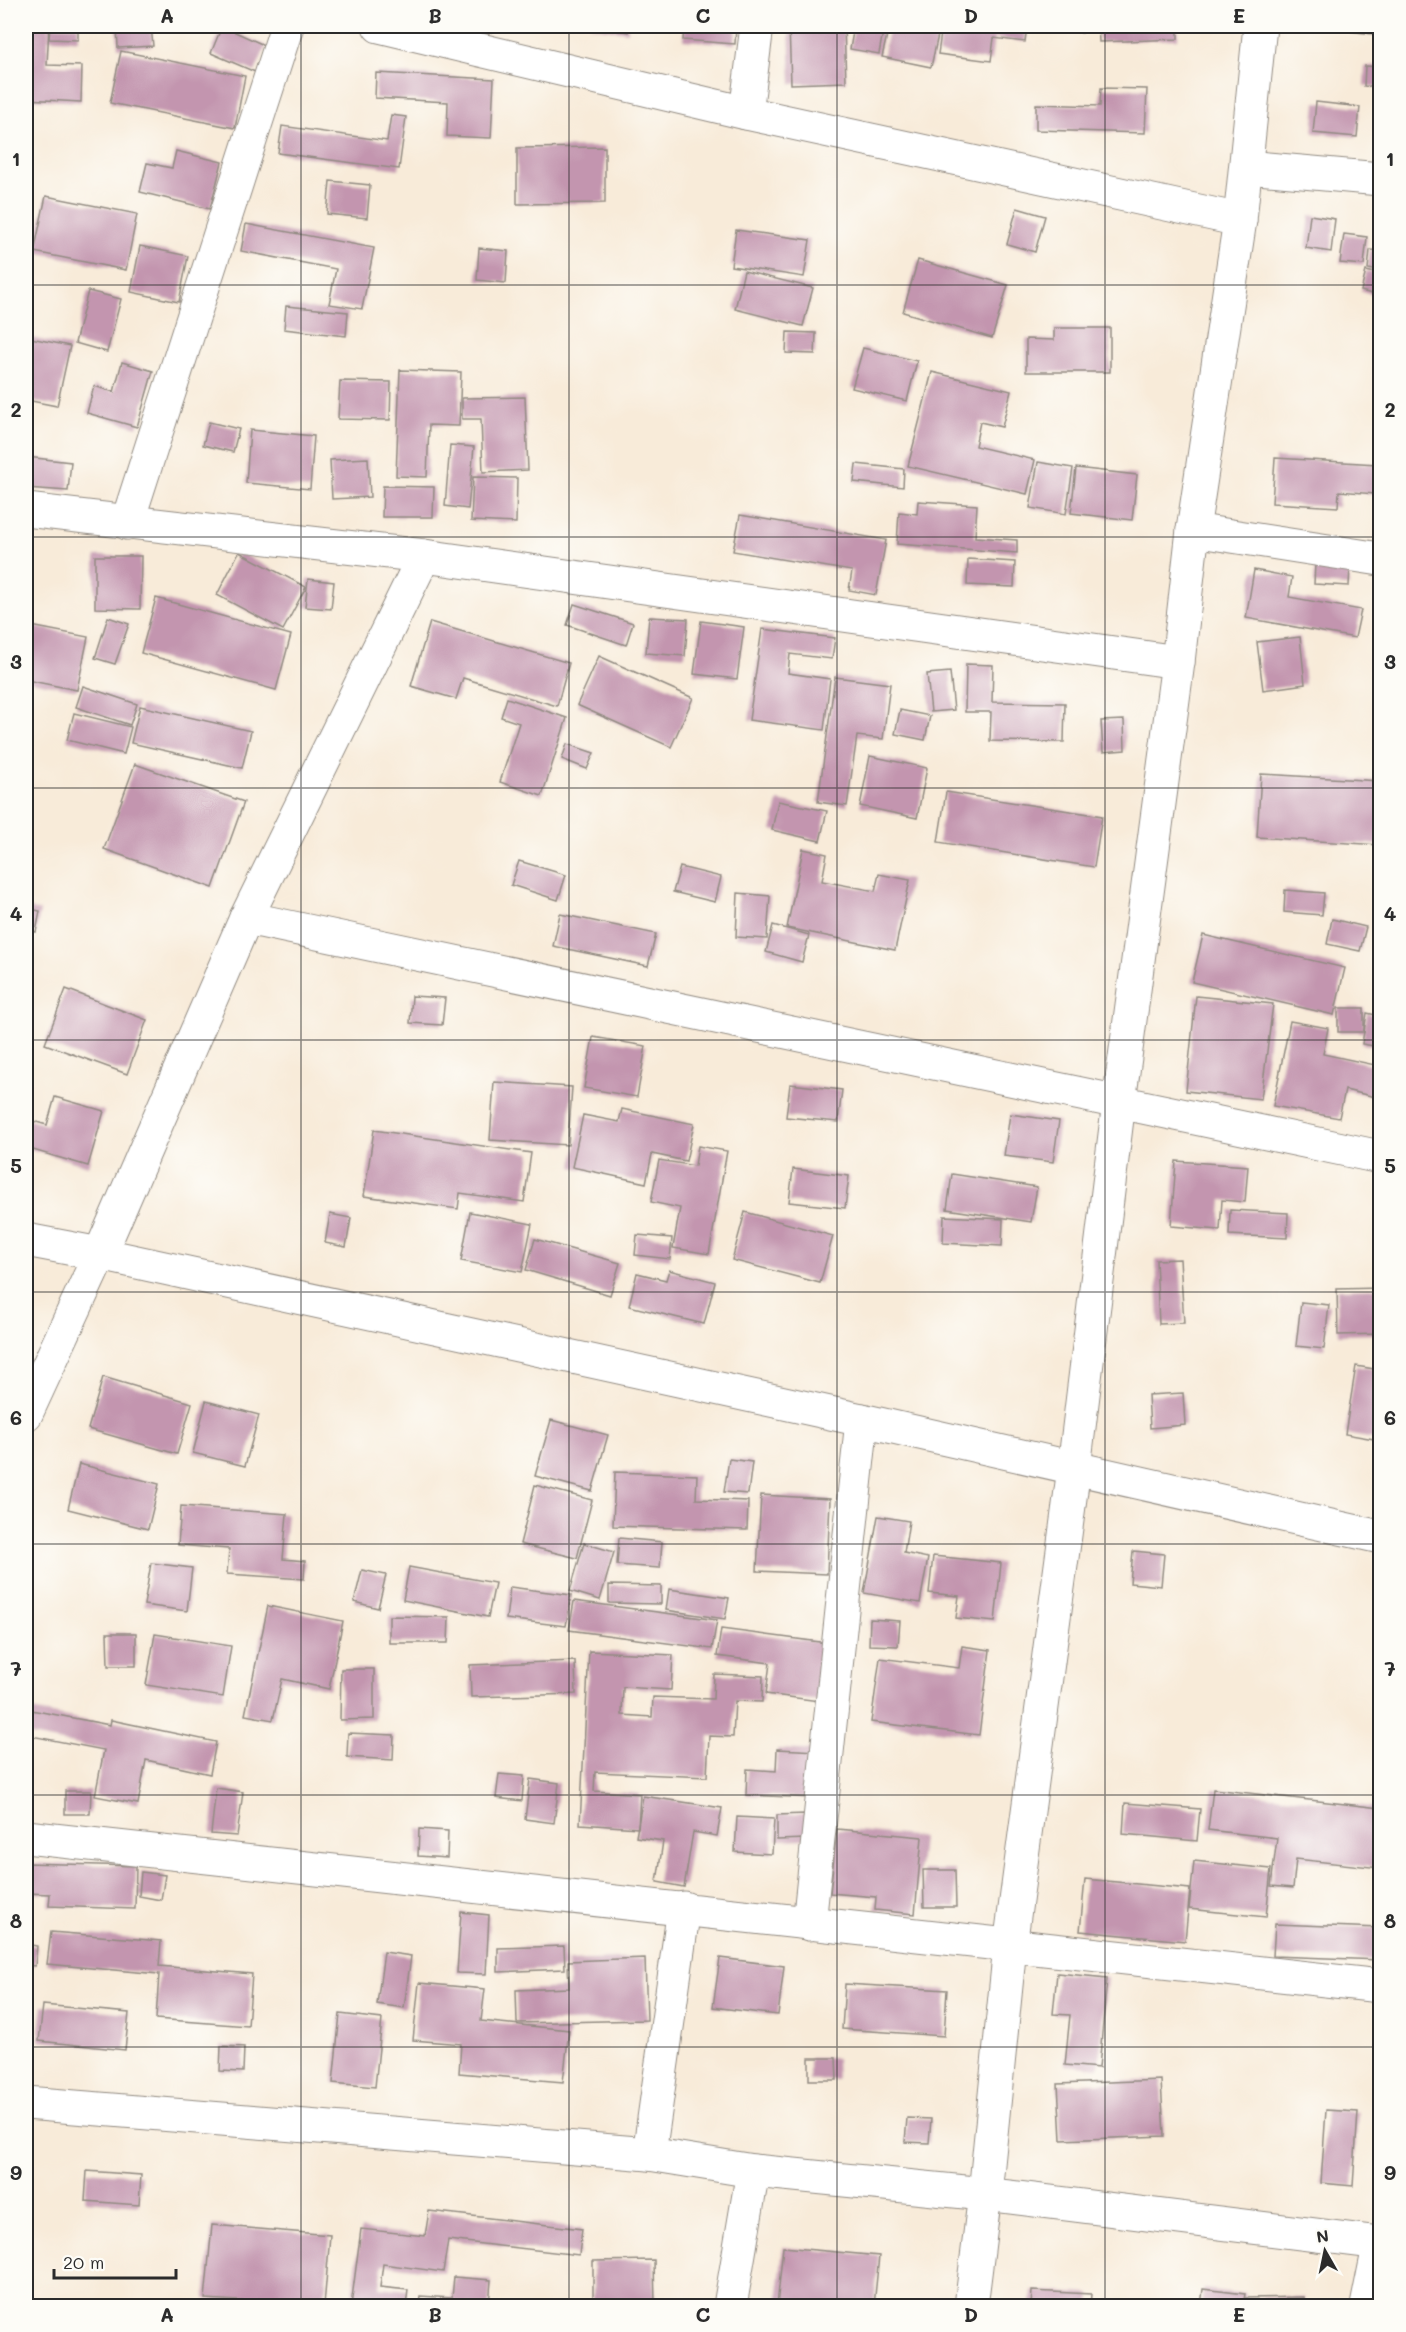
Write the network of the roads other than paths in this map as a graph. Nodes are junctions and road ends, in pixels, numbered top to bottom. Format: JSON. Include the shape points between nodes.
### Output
{"nodes":[{"id":1,"x":286,"y":26,"type":"edge"},
{"id":2,"x":379,"y":26,"type":"edge"},
{"id":3,"x":757,"y":26,"type":"edge"},
{"id":4,"x":1260,"y":26,"type":"edge"},
{"id":5,"x":746,"y":113,"type":"junction"},
{"id":6,"x":1246,"y":167,"type":"junction"},
{"id":7,"x":1380,"y":178,"type":"edge"},
{"id":8,"x":1240,"y":220,"type":"junction"},
{"id":9,"x":26,"y":510,"type":"edge"},
{"id":10,"x":127,"y":523,"type":"junction"},
{"id":11,"x":1193,"y":530,"type":"junction"},
{"id":12,"x":424,"y":556,"type":"junction"},
{"id":13,"x":1380,"y":559,"type":"edge"},
{"id":14,"x":1178,"y":662,"type":"junction"},
{"id":15,"x":246,"y":918,"type":"junction"},
{"id":16,"x":1119,"y":1102,"type":"junction"},
{"id":17,"x":1380,"y":1157,"type":"edge"},
{"id":18,"x":26,"y":1240,"type":"edge"},
{"id":19,"x":100,"y":1254,"type":"junction"},
{"id":20,"x":26,"y":1414,"type":"edge"},
{"id":21,"x":862,"y":1420,"type":"junction"},
{"id":22,"x":1074,"y":1468,"type":"junction"},
{"id":23,"x":1380,"y":1537,"type":"edge"},
{"id":24,"x":26,"y":1837,"type":"edge"},
{"id":25,"x":684,"y":1908,"type":"junction"},
{"id":26,"x":809,"y":1924,"type":"junction"},
{"id":27,"x":1010,"y":1946,"type":"junction"},
{"id":28,"x":1380,"y":1986,"type":"edge"},
{"id":29,"x":26,"y":2103,"type":"edge"},
{"id":30,"x":649,"y":2154,"type":"junction"},
{"id":31,"x":753,"y":2171,"type":"junction"},
{"id":32,"x":985,"y":2194,"type":"junction"},
{"id":33,"x":1380,"y":2243,"type":"edge"},
{"id":34,"x":730,"y":2307,"type":"edge"},
{"id":35,"x":971,"y":2307,"type":"edge"},
{"id":36,"x":1367,"y":2307,"type":"edge"}],
"edges":[{"from":1,"to":10,"type":"street"},
{"from":2,"to":5,"type":"street"},
{"from":3,"to":5,"type":"street"},
{"from":4,"to":6,"type":"street"},
{"from":5,"to":8,"type":"street"},
{"from":6,"to":7,"type":"street"},
{"from":6,"to":8,"type":"street"},
{"from":8,"to":11,"type":"street"},
{"from":9,"to":10,"type":"street"},
{"from":10,"to":12,"type":"street"},
{"from":11,"to":13,"type":"street"},
{"from":11,"to":14,"type":"street"},
{"from":12,"to":14,"type":"street"},
{"from":12,"to":15,"type":"street"},
{"from":14,"to":16,"type":"street"},
{"from":15,"to":16,"type":"street"},
{"from":15,"to":19,"type":"street"},
{"from":16,"to":17,"type":"street"},
{"from":16,"to":22,"type":"street"},
{"from":18,"to":19,"type":"street"},
{"from":19,"to":20,"type":"street"},
{"from":19,"to":21,"type":"street"},
{"from":21,"to":22,"type":"street"},
{"from":21,"to":26,"type":"street"},
{"from":22,"to":23,"type":"street"},
{"from":22,"to":27,"type":"street"},
{"from":24,"to":25,"type":"street"},
{"from":25,"to":26,"type":"street"},
{"from":25,"to":30,"type":"street"},
{"from":26,"to":27,"type":"street"},
{"from":27,"to":28,"type":"street"},
{"from":27,"to":32,"type":"street"},
{"from":29,"to":30,"type":"street"},
{"from":30,"to":31,"type":"street"},
{"from":31,"to":32,"type":"street"},
{"from":31,"to":34,"type":"street"},
{"from":32,"to":33,"type":"street"},
{"from":32,"to":35,"type":"street"},
{"from":33,"to":36,"type":"street"}]}
